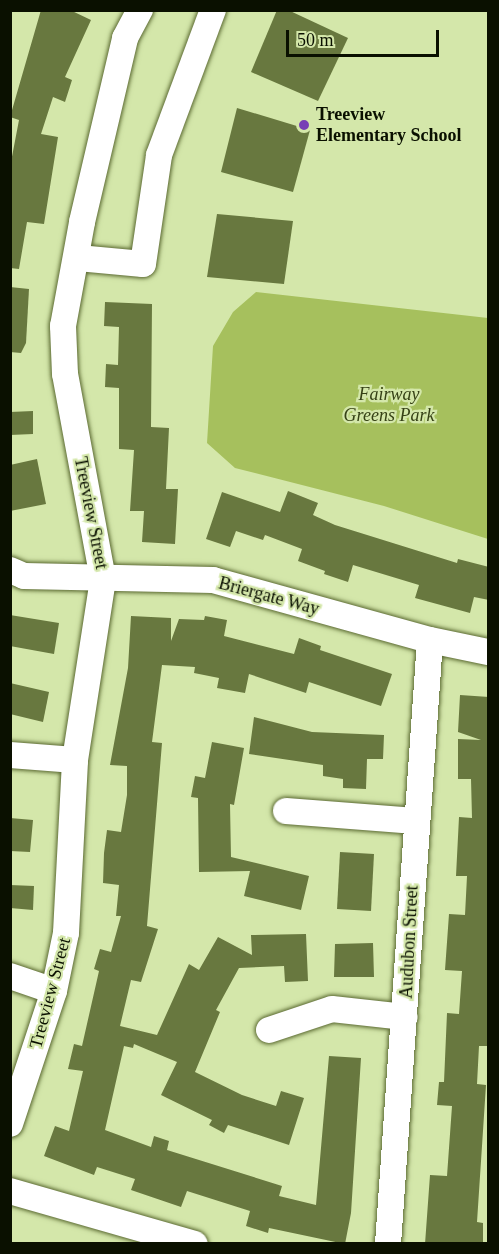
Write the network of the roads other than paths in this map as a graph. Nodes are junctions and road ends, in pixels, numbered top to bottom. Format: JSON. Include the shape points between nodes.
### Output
{"nodes":[{"id":1,"x":140,"y":10,"type":"edge"},
{"id":2,"x":208,"y":12,"type":"edge"},
{"id":3,"x":78,"y":258,"type":"junction"},
{"id":4,"x":10,"y":570,"type":"edge"},
{"id":5,"x":103,"y":579,"type":"junction"},
{"id":6,"x":430,"y":640,"type":"junction"},
{"id":7,"x":489,"y":652,"type":"edge"},
{"id":8,"x":10,"y":755,"type":"edge"},
{"id":9,"x":75,"y":760,"type":"junction"},
{"id":10,"x":286,"y":811,"type":"dead end"},
{"id":11,"x":416,"y":820,"type":"junction"},
{"id":12,"x":10,"y":976,"type":"edge"},
{"id":13,"x":54,"y":991,"type":"junction"},
{"id":14,"x":405,"y":1017,"type":"junction"},
{"id":15,"x":269,"y":1030,"type":"dead end"},
{"id":16,"x":10,"y":1124,"type":"edge"},
{"id":17,"x":10,"y":1191,"type":"edge"},
{"id":18,"x":195,"y":1244,"type":"edge"},
{"id":19,"x":387,"y":1244,"type":"edge"}],
"edges":[{"from":1,"to":3,"type":"street","name":"Treeview Street","via":[[125,38]]},
{"from":2,"to":3,"type":"street","via":[[159,155],[143,264]]},
{"from":3,"to":5,"type":"street","name":"Treeview Street","via":[[63,326],[65,374]]},
{"from":4,"to":5,"type":"street","name":"Briergate Way","via":[[24,576]]},
{"from":5,"to":6,"type":"street","name":"Briergate Way","via":[[213,580]]},
{"from":5,"to":9,"type":"street","name":"Treeview Street"},
{"from":6,"to":7,"type":"street","name":"Briergate Way"},
{"from":6,"to":11,"type":"street","name":"Audubon Street"},
{"from":8,"to":9,"type":"street"},
{"from":9,"to":13,"type":"street","name":"Treeview Street","via":[[66,933]]},
{"from":10,"to":11,"type":"street"},
{"from":11,"to":14,"type":"street","name":"Audubon Street"},
{"from":12,"to":13,"type":"street"},
{"from":13,"to":16,"type":"street","name":"Treeview Street"},
{"from":14,"to":15,"type":"street","via":[[332,1009]]},
{"from":14,"to":19,"type":"street","name":"Audubon Street"},
{"from":17,"to":18,"type":"street"}]}
